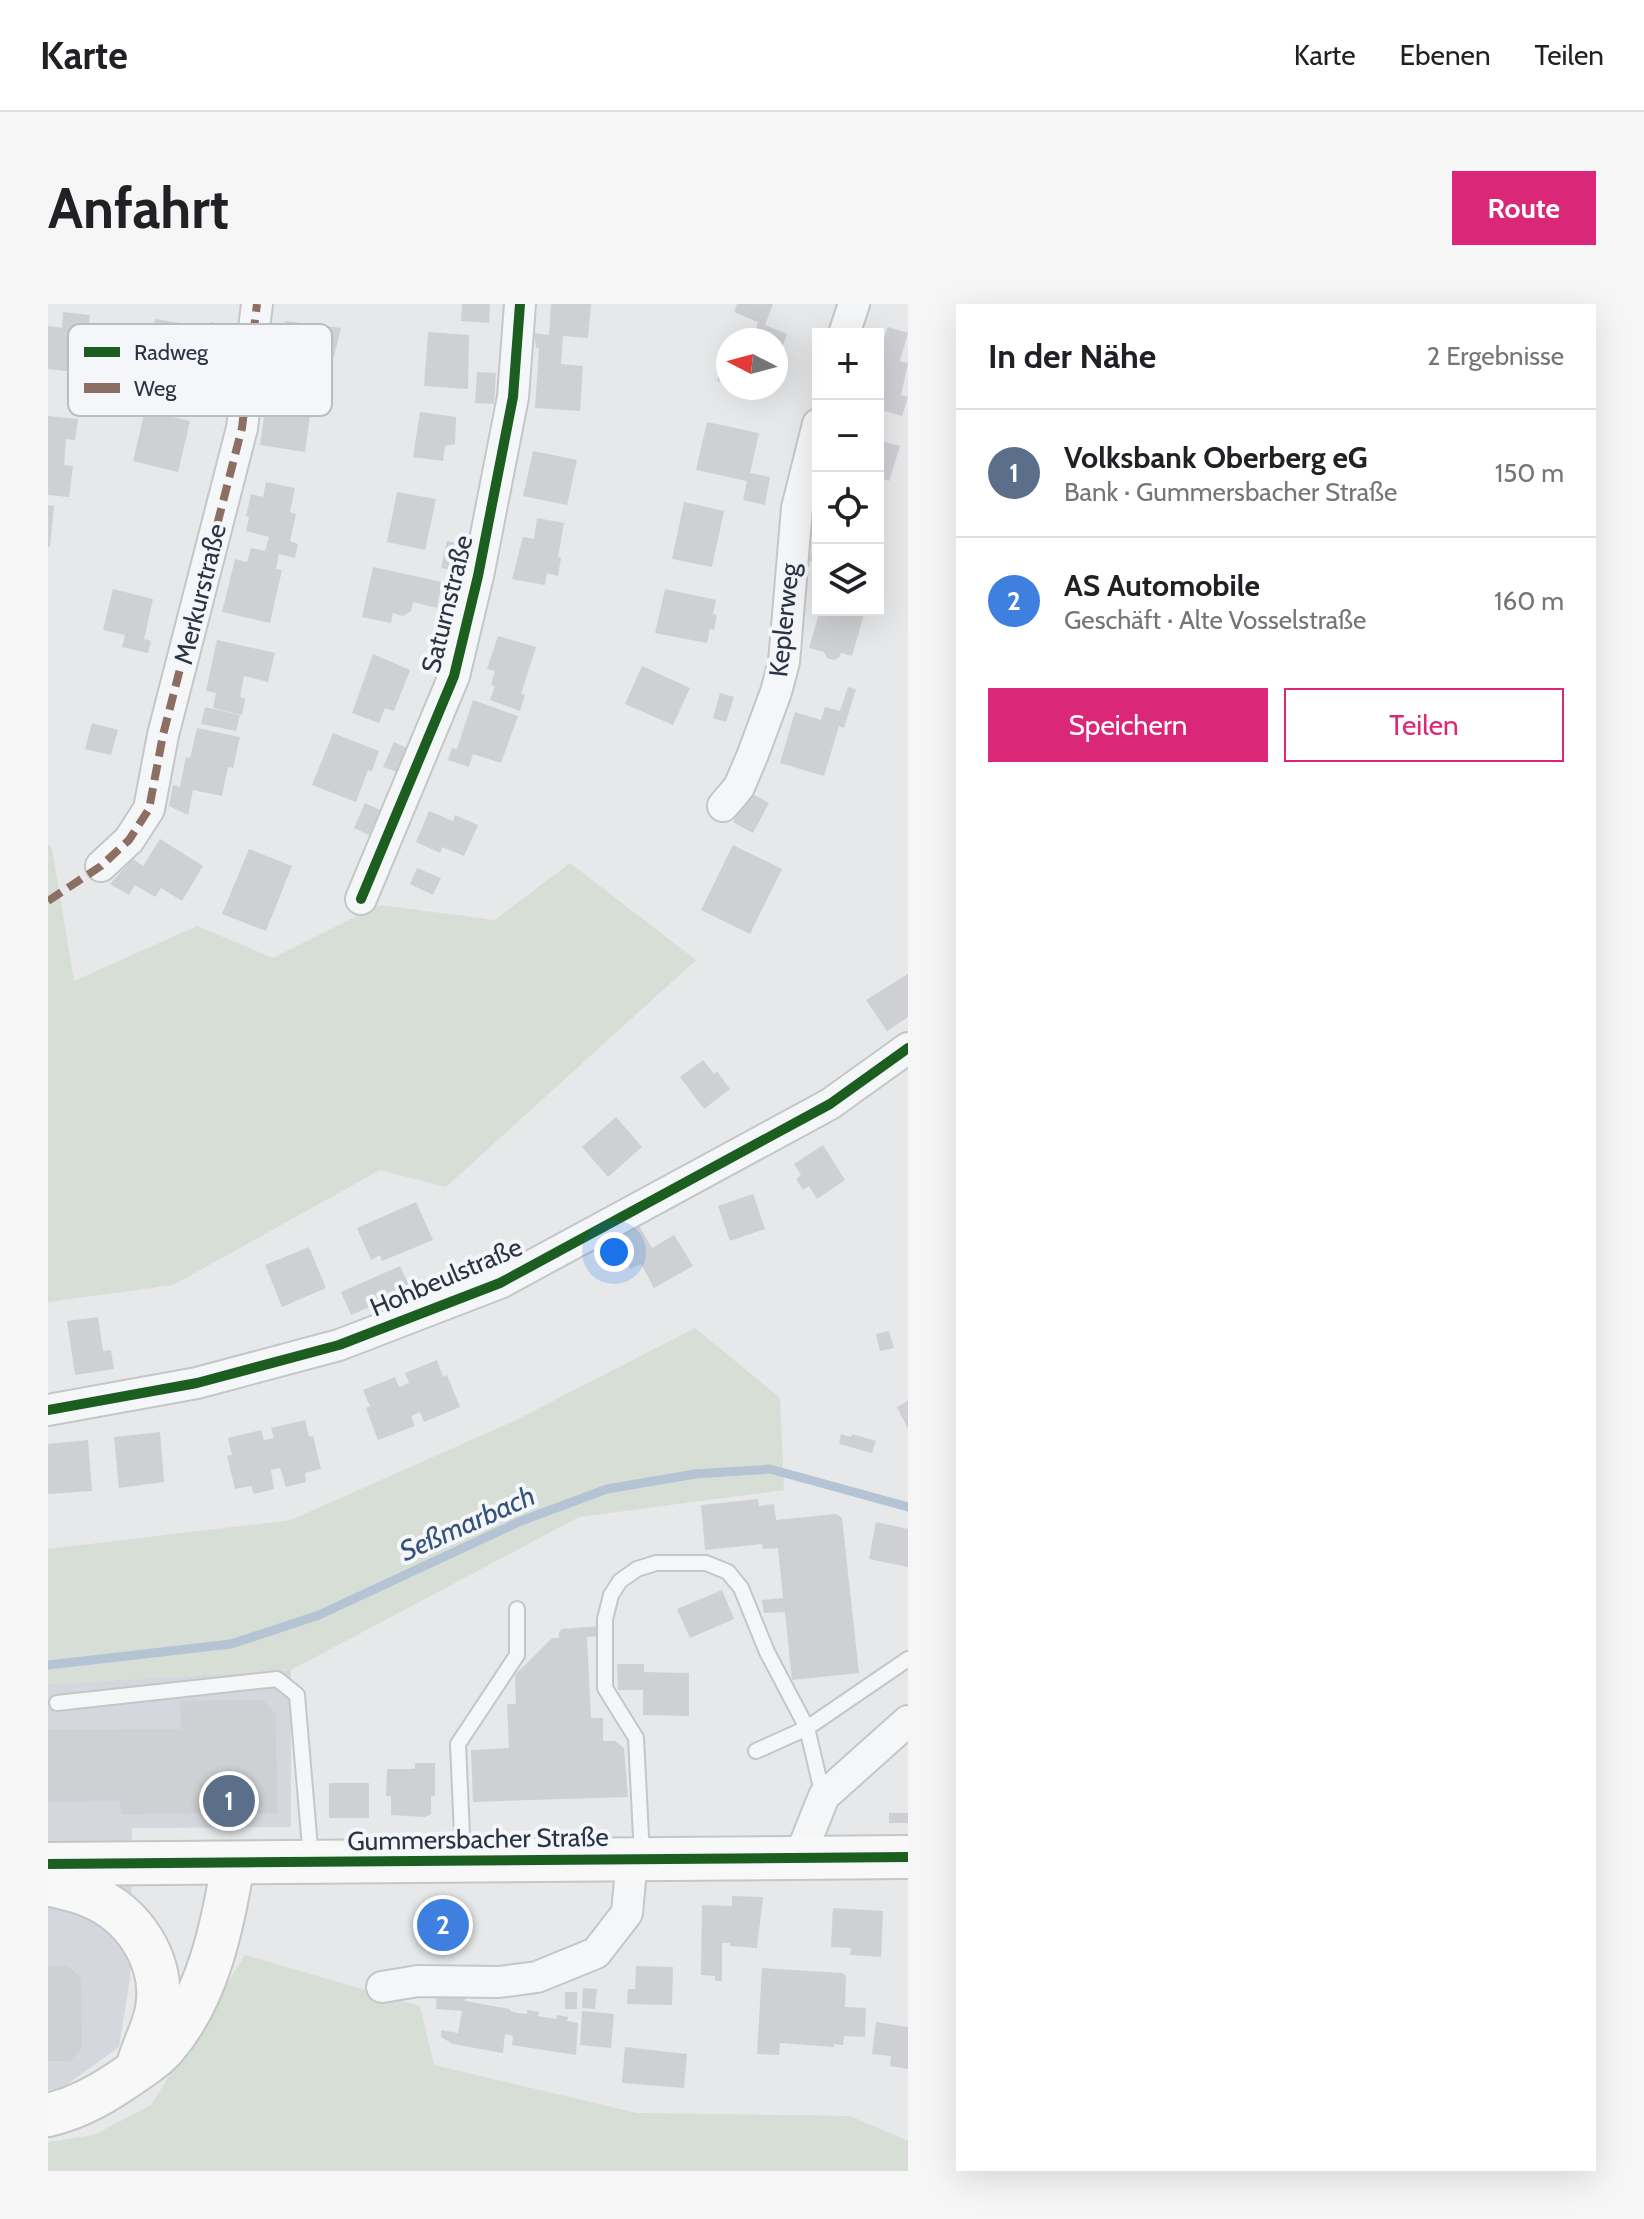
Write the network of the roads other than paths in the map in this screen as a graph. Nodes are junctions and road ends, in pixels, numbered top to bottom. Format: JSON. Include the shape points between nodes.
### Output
{"nodes":[{"id":1,"x":257,"y":304,"type":"edge"},
{"id":2,"x":520,"y":304,"type":"edge"},
{"id":3,"x":854,"y":304,"type":"edge"},
{"id":4,"x":255,"y":324,"type":"edge"},
{"id":5,"x":846,"y":328,"type":"edge"},
{"id":6,"x":243,"y":416,"type":"edge"},
{"id":7,"x":812,"y":448,"type":"edge"},
{"id":8,"x":723,"y":806,"type":"dead end"},
{"id":9,"x":101,"y":866,"type":"dead end"},
{"id":10,"x":361,"y":899,"type":"dead end"},
{"id":11,"x":908,"y":1048,"type":"edge"},
{"id":12,"x":48,"y":1410,"type":"edge"},
{"id":13,"x":517,"y":1609,"type":"dead end"},
{"id":14,"x":908,"y":1659,"type":"edge"},
{"id":15,"x":57,"y":1703,"type":"dead end"},
{"id":16,"x":908,"y":1721,"type":"edge"},
{"id":17,"x":807,"y":1728,"type":"junction"},
{"id":18,"x":756,"y":1751,"type":"dead end"},
{"id":19,"x":824,"y":1796,"type":"junction"},
{"id":20,"x":800,"y":1856,"type":"junction"},
{"id":21,"x":908,"y":1857,"type":"edge"},
{"id":22,"x":637,"y":1859,"type":"junction"},
{"id":23,"x":463,"y":1862,"type":"junction"},
{"id":24,"x":233,"y":1863,"type":"junction"},
{"id":25,"x":312,"y":1863,"type":"junction"},
{"id":26,"x":48,"y":1864,"type":"edge"},
{"id":27,"x":48,"y":1884,"type":"edge"},
{"id":28,"x":382,"y":1987,"type":"dead end"},
{"id":29,"x":136,"y":2071,"type":"junction"},
{"id":30,"x":48,"y":2115,"type":"edge"}],
"edges":[{"from":1,"to":4,"type":"street","name":"Merkurstraße"},
{"from":2,"to":10,"type":"street","name":"Saturnstraße","via":[[513,397],[454,676]]},
{"from":3,"to":5,"type":"street"},
{"from":6,"to":9,"type":"street","name":"Merkurstraße","via":[[149,809],[129,840]]},
{"from":7,"to":8,"type":"street","name":"Keplerweg","via":[[797,508],[784,662],[753,754],[739,787]]},
{"from":11,"to":12,"type":"street","name":"Hohbeulstraße","via":[[830,1104],[500,1283],[339,1345],[197,1383]]},
{"from":13,"to":23,"type":"lane","via":[[517,1655],[458,1744]]},
{"from":14,"to":17,"type":"lane"},
{"from":15,"to":25,"type":"lane","via":[[277,1679],[297,1695]]},
{"from":16,"to":19,"type":"street"},
{"from":17,"to":18,"type":"lane"},
{"from":17,"to":19,"type":"lane"},
{"from":17,"to":22,"type":"lane","via":[[741,1588],[728,1572],[706,1563],[656,1563],[620,1581],[605,1619],[605,1688],[636,1738]]},
{"from":19,"to":20,"type":"street"},
{"from":20,"to":21,"type":"main road","name":"Gummersbacher Straße"},
{"from":20,"to":22,"type":"main road","name":"Gummersbacher Straße"},
{"from":22,"to":23,"type":"main road","name":"Gummersbacher Straße"},
{"from":22,"to":28,"type":"street","via":[[627,1913],[596,1953],[537,1977]]},
{"from":23,"to":25,"type":"main road","name":"Gummersbacher Straße"},
{"from":24,"to":25,"type":"main road","name":"Gummersbacher Straße"},
{"from":24,"to":26,"type":"main road","name":"Gummersbacher Straße"},
{"from":24,"to":29,"type":"main road","via":[[222,1929],[197,1994],[163,2050]]},
{"from":27,"to":29,"type":"main road","via":[[91,1896],[113,1909],[143,1941],[157,1973],[157,2009]]},
{"from":29,"to":30,"type":"main road","via":[[82,2103]]}]}
